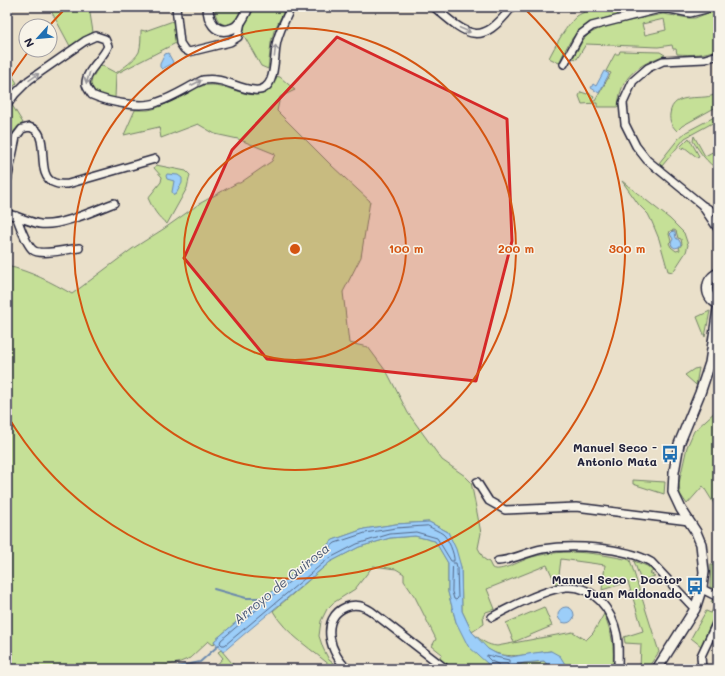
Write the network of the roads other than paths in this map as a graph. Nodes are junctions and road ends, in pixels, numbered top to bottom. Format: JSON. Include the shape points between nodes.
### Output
{"nodes":[{"id":1,"x":176,"y":7,"type":"edge"},
{"id":2,"x":208,"y":7,"type":"edge"},
{"id":3,"x":248,"y":7,"type":"edge"},
{"id":4,"x":291,"y":7,"type":"edge"},
{"id":5,"x":434,"y":7,"type":"edge"},
{"id":6,"x":512,"y":7,"type":"edge"},
{"id":7,"x":714,"y":7,"type":"edge"},
{"id":8,"x":241,"y":21,"type":"junction"},
{"id":9,"x":718,"y":55,"type":"edge"},
{"id":10,"x":564,"y":64,"type":"dead end"},
{"id":11,"x":7,"y":105,"type":"edge"},
{"id":12,"x":155,"y":159,"type":"dead end"},
{"id":13,"x":7,"y":181,"type":"edge"},
{"id":14,"x":114,"y":203,"type":"dead end"},
{"id":15,"x":702,"y":205,"type":"junction"},
{"id":16,"x":718,"y":212,"type":"edge"},
{"id":17,"x":7,"y":214,"type":"edge"},
{"id":18,"x":16,"y":216,"type":"junction"},
{"id":19,"x":718,"y":229,"type":"edge"},
{"id":20,"x":79,"y":248,"type":"dead end"},
{"id":21,"x":718,"y":274,"type":"edge"},
{"id":22,"x":718,"y":304,"type":"edge"},
{"id":23,"x":718,"y":309,"type":"edge"},
{"id":24,"x":476,"y":482,"type":"dead end"},
{"id":25,"x":689,"y":521,"type":"junction"},
{"id":26,"x":498,"y":561,"type":"dead end"},
{"id":27,"x":702,"y":589,"type":"junction"},
{"id":28,"x":718,"y":597,"type":"edge"},
{"id":29,"x":695,"y":609,"type":"junction"},
{"id":30,"x":492,"y":616,"type":"dead end"},
{"id":31,"x":718,"y":620,"type":"edge"},
{"id":32,"x":432,"y":659,"type":"junction"},
{"id":33,"x":348,"y":669,"type":"edge"},
{"id":34,"x":442,"y":669,"type":"edge"},
{"id":35,"x":446,"y":669,"type":"edge"},
{"id":36,"x":618,"y":669,"type":"edge"},
{"id":37,"x":657,"y":669,"type":"edge"},
{"id":38,"x":702,"y":669,"type":"edge"}],
"edges":[{"from":1,"to":8,"type":"street","via":[[180,43],[190,52],[230,42],[238,37]]},
{"from":2,"to":8,"type":"street","via":[[211,24],[216,28],[232,29]]},
{"from":3,"to":8,"type":"street"},
{"from":11,"to":4,"type":"street","one_way":true,"via":[[29,80],[96,36],[104,39],[108,46],[88,72],[86,84],[92,95],[104,100],[143,105],[158,103],[203,80],[211,79],[258,91],[266,88],[272,79],[276,43]]},
{"from":5,"to":6,"type":"street","one_way":true,"via":[[458,27],[472,33],[487,32],[502,21]]},
{"from":7,"to":10,"type":"street","via":[[690,13],[659,9],[592,26],[580,35]]},
{"from":9,"to":15,"type":"street","via":[[705,59],[663,60],[648,68],[633,81],[623,104],[625,124],[636,146],[647,160]]},
{"from":12,"to":13,"type":"street","via":[[68,184],[54,183],[45,171],[40,136],[36,130],[29,127],[22,129],[16,137]]},
{"from":14,"to":18,"type":"street","via":[[62,222],[41,224]]},
{"from":15,"to":16,"type":"street"},
{"from":15,"to":19,"type":"street"},
{"from":17,"to":18,"type":"street"},
{"from":18,"to":20,"type":"street","via":[[33,250],[40,253]]},
{"from":21,"to":22,"type":"street","via":[[710,279],[707,289],[711,299]]},
{"from":23,"to":25,"type":"street","via":[[710,363],[679,444],[674,472],[673,492]]},
{"from":24,"to":25,"type":"street","via":[[489,501],[505,510],[576,507]]},
{"from":25,"to":27,"type":"street","via":[[702,544]]},
{"from":26,"to":29,"type":"street","via":[[542,549],[565,547],[588,547],[631,554],[651,562]]},
{"from":27,"to":28,"type":"street"},
{"from":27,"to":29,"type":"street"},
{"from":29,"to":37,"type":"street"},
{"from":30,"to":36,"type":"street","via":[[553,590],[568,587],[583,589],[595,595],[611,617],[617,635]]},
{"from":31,"to":38,"type":"street","via":[[701,656]]},
{"from":32,"to":33,"type":"street","via":[[372,611],[364,606],[355,605],[340,609],[330,625],[334,649],[339,660]]},
{"from":32,"to":34,"type":"street"},
{"from":32,"to":35,"type":"street"}]}
